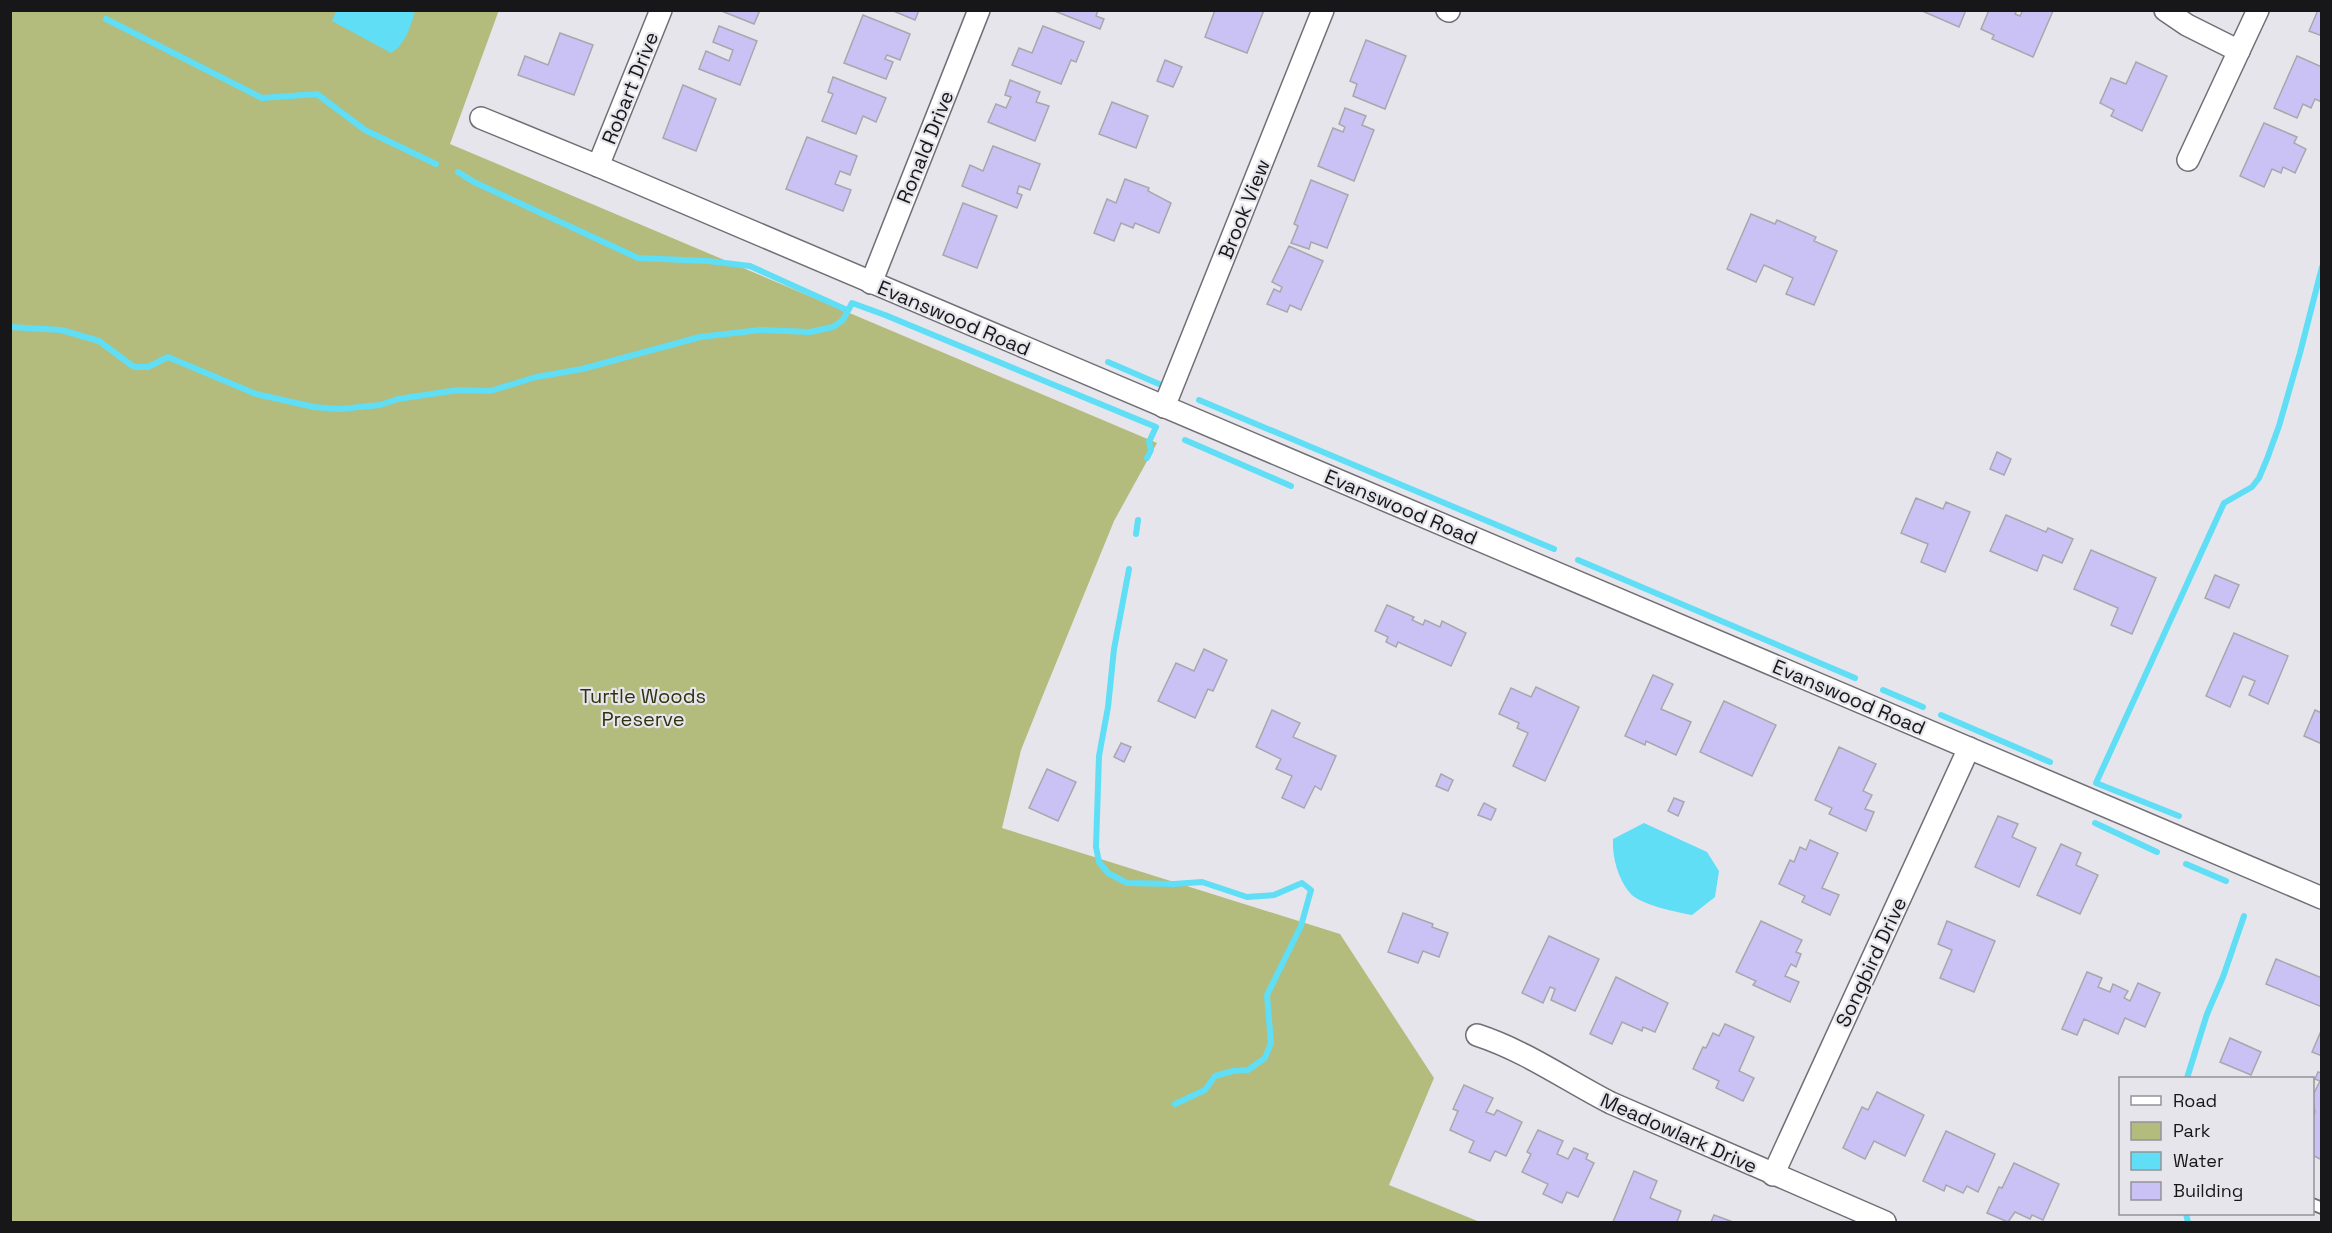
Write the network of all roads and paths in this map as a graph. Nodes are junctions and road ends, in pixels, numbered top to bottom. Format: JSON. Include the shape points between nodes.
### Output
{"nodes":[{"id":1,"x":661,"y":10,"type":"edge"},
{"id":2,"x":979,"y":10,"type":"edge"},
{"id":3,"x":1323,"y":10,"type":"edge"},
{"id":4,"x":2165,"y":10,"type":"edge"},
{"id":5,"x":2258,"y":10,"type":"edge"},
{"id":6,"x":2239,"y":51,"type":"junction"},
{"id":7,"x":481,"y":118,"type":"dead end"},
{"id":8,"x":2188,"y":160,"type":"dead end"},
{"id":9,"x":598,"y":166,"type":"junction"},
{"id":10,"x":871,"y":283,"type":"junction"},
{"id":11,"x":1164,"y":407,"type":"junction"},
{"id":12,"x":1969,"y":748,"type":"junction"},
{"id":13,"x":2322,"y":898,"type":"edge"},
{"id":14,"x":1477,"y":1035,"type":"dead end"},
{"id":15,"x":1773,"y":1175,"type":"junction"},
{"id":16,"x":1885,"y":1222,"type":"edge"}],
"edges":[{"from":1,"to":9,"type":"street","name":"Robart Drive"},
{"from":2,"to":10,"type":"street","name":"Ronald Drive"},
{"from":3,"to":11,"type":"street","name":"Brook View"},
{"from":4,"to":6,"type":"street"},
{"from":5,"to":6,"type":"street"},
{"from":6,"to":8,"type":"street"},
{"from":7,"to":9,"type":"street","name":"Evanswood Road"},
{"from":9,"to":10,"type":"street","name":"Evanswood Road"},
{"from":10,"to":11,"type":"street","name":"Evanswood Road"},
{"from":11,"to":12,"type":"street","name":"Evanswood Road"},
{"from":12,"to":13,"type":"street","name":"Evanswood Road"},
{"from":12,"to":15,"type":"street","name":"Songbird Drive"},
{"from":14,"to":15,"type":"street","name":"Meadowlark Drive","via":[[1518,1050],[1611,1103]]},
{"from":15,"to":16,"type":"street","name":"Meadowlark Drive"}]}
